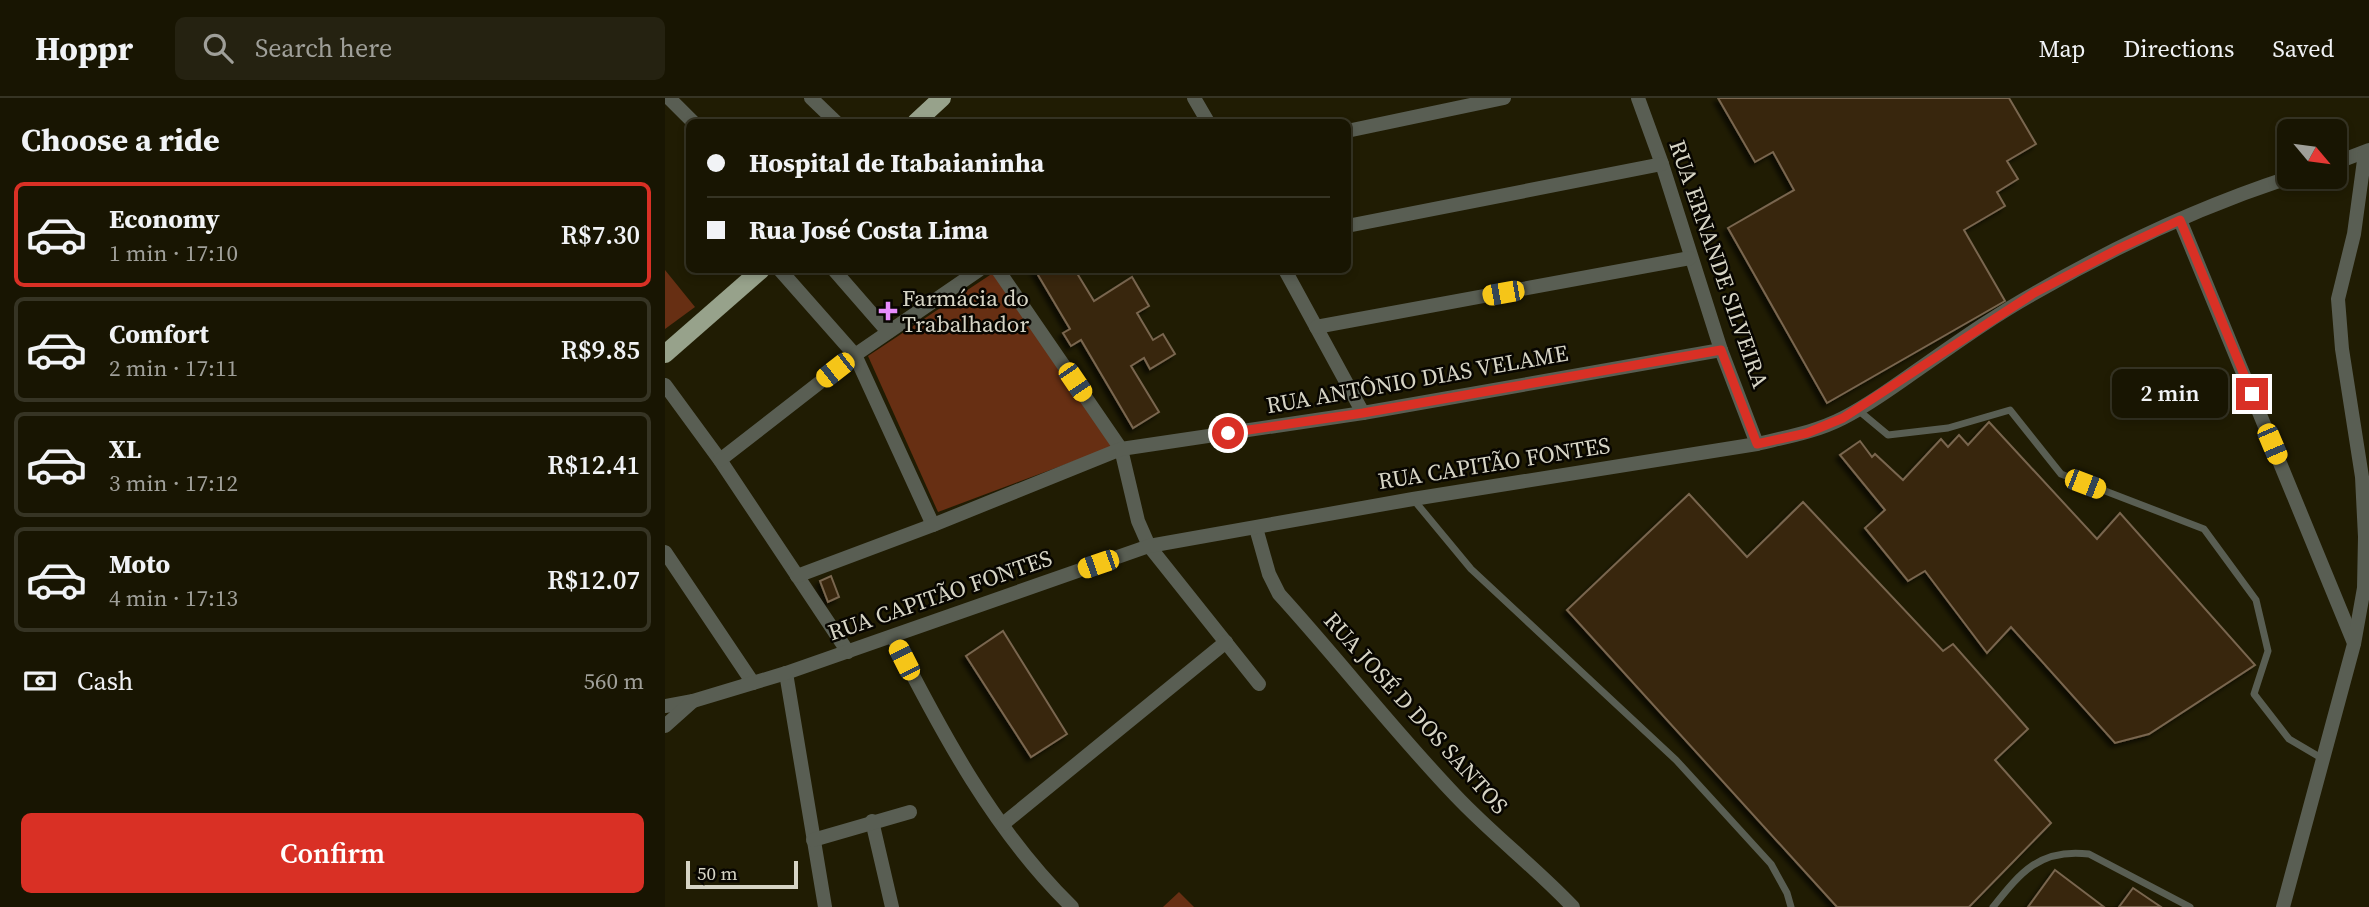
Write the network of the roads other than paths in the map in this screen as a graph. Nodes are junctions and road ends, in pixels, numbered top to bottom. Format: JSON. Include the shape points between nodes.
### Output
{"nodes":[{"id":1,"x":669,"y":98,"type":"edge"},
{"id":2,"x":811,"y":98,"type":"edge"},
{"id":3,"x":942,"y":98,"type":"edge"},
{"id":4,"x":1194,"y":98,"type":"edge"},
{"id":5,"x":1504,"y":98,"type":"edge"},
{"id":6,"x":1638,"y":98,"type":"edge"},
{"id":7,"x":690,"y":119,"type":"edge"},
{"id":8,"x":833,"y":119,"type":"edge"},
{"id":9,"x":919,"y":119,"type":"edge"},
{"id":10,"x":1206,"y":119,"type":"edge"},
{"id":11,"x":1351,"y":130,"type":"edge"},
{"id":12,"x":2367,"y":152,"type":"edge"},
{"id":13,"x":2347,"y":159,"type":"edge"},
{"id":14,"x":1662,"y":164,"type":"junction"},
{"id":15,"x":2277,"y":182,"type":"edge"},
{"id":16,"x":2180,"y":220,"type":"junction"},
{"id":17,"x":1351,"y":225,"type":"edge"},
{"id":18,"x":1690,"y":258,"type":"junction"},
{"id":19,"x":758,"y":273,"type":"edge"},
{"id":20,"x":783,"y":273,"type":"edge"},
{"id":21,"x":837,"y":273,"type":"edge"},
{"id":22,"x":975,"y":273,"type":"edge"},
{"id":23,"x":1000,"y":273,"type":"edge"},
{"id":24,"x":1287,"y":273,"type":"edge"},
{"id":25,"x":1316,"y":327,"type":"junction"},
{"id":26,"x":888,"y":332,"type":"junction"},
{"id":27,"x":1721,"y":350,"type":"junction"},
{"id":28,"x":665,"y":354,"type":"edge"},
{"id":29,"x":855,"y":355,"type":"junction"},
{"id":30,"x":665,"y":385,"type":"edge"},
{"id":31,"x":1858,"y":409,"type":"junction"},
{"id":32,"x":1363,"y":413,"type":"junction"},
{"id":33,"x":1757,"y":444,"type":"junction"},
{"id":34,"x":1121,"y":449,"type":"junction"},
{"id":35,"x":720,"y":460,"type":"junction"},
{"id":36,"x":1413,"y":499,"type":"junction"},
{"id":37,"x":933,"y":525,"type":"junction"},
{"id":38,"x":1256,"y":528,"type":"junction"},
{"id":39,"x":1149,"y":546,"type":"junction"},
{"id":40,"x":665,"y":552,"type":"edge"},
{"id":41,"x":797,"y":576,"type":"junction"},
{"id":42,"x":893,"y":638,"type":"junction"},
{"id":43,"x":1226,"y":642,"type":"junction"},
{"id":44,"x":2354,"y":644,"type":"junction"},
{"id":45,"x":848,"y":652,"type":"junction"},
{"id":46,"x":786,"y":673,"type":"junction"},
{"id":47,"x":753,"y":683,"type":"junction"},
{"id":48,"x":1259,"y":684,"type":"dead end"},
{"id":49,"x":693,"y":702,"type":"junction"},
{"id":50,"x":665,"y":706,"type":"edge"},
{"id":51,"x":665,"y":726,"type":"edge"},
{"id":52,"x":2323,"y":759,"type":"junction"},
{"id":53,"x":910,"y":812,"type":"dead end"},
{"id":54,"x":872,"y":821,"type":"junction"},
{"id":55,"x":1003,"y":824,"type":"junction"},
{"id":56,"x":813,"y":840,"type":"junction"},
{"id":57,"x":825,"y":907,"type":"edge"},
{"id":58,"x":893,"y":907,"type":"edge"},
{"id":59,"x":1072,"y":907,"type":"edge"},
{"id":60,"x":1573,"y":907,"type":"edge"},
{"id":61,"x":1791,"y":907,"type":"edge"},
{"id":62,"x":1993,"y":907,"type":"edge"},
{"id":63,"x":2190,"y":907,"type":"edge"},
{"id":64,"x":2283,"y":907,"type":"edge"}],
"edges":[{"from":1,"to":7,"type":"street"},
{"from":2,"to":8,"type":"street"},
{"from":3,"to":9,"type":"main road"},
{"from":4,"to":10,"type":"street"},
{"from":5,"to":11,"type":"street"},
{"from":6,"to":14,"type":"street","name":"RUA ERNANDE SILVEIRA"},
{"from":12,"to":13,"type":"street"},
{"from":12,"to":44,"type":"street","via":[[2338,299],[2363,504],[2364,588]]},
{"from":14,"to":17,"type":"street"},
{"from":14,"to":18,"type":"street","name":"RUA ERNANDE SILVEIRA"},
{"from":15,"to":16,"type":"street","name":"RUA CAPITÃO FONTES"},
{"from":16,"to":31,"type":"street","name":"RUA CAPITÃO FONTES","via":[[2034,293]]},
{"from":16,"to":44,"type":"street"},
{"from":18,"to":25,"type":"street"},
{"from":18,"to":27,"type":"street","name":"RUA ERNANDE SILVEIRA"},
{"from":19,"to":28,"type":"main road"},
{"from":20,"to":29,"type":"street"},
{"from":21,"to":26,"type":"street"},
{"from":22,"to":26,"type":"street"},
{"from":23,"to":34,"type":"street"},
{"from":24,"to":25,"type":"street"},
{"from":25,"to":32,"type":"street"},
{"from":26,"to":29,"type":"street"},
{"from":27,"to":32,"type":"street","name":"RUA ANTÔNIO DIAS VELAME"},
{"from":27,"to":33,"type":"street","name":"RUA ERNANDE SILVEIRA"},
{"from":29,"to":35,"type":"street"},
{"from":29,"to":37,"type":"street"},
{"from":30,"to":35,"type":"street"},
{"from":31,"to":33,"type":"street","name":"RUA CAPITÃO FONTES","via":[[1807,433]]},
{"from":31,"to":52,"type":"lane","via":[[1888,435],[1948,428],[2010,410],[2061,474],[2204,529],[2256,600],[2268,651],[2255,694],[2290,739]]},
{"from":32,"to":34,"type":"street","name":"RUA ANTÔNIO DIAS VELAME"},
{"from":33,"to":36,"type":"street","name":"RUA CAPITÃO FONTES"},
{"from":34,"to":37,"type":"street","name":"RUA ANTÔNIO DIAS VELAME"},
{"from":34,"to":39,"type":"street","via":[[1138,521]]},
{"from":35,"to":41,"type":"street"},
{"from":36,"to":38,"type":"street","name":"RUA CAPITÃO FONTES"},
{"from":36,"to":61,"type":"lane","via":[[1471,569],[1676,760],[1771,864]]},
{"from":37,"to":41,"type":"street","name":"RUA ANTÔNIO DIAS VELAME"},
{"from":38,"to":39,"type":"street","name":"RUA CAPITÃO FONTES"},
{"from":38,"to":60,"type":"street","name":"RUA JOSÉ D DOS SANTOS","via":[[1279,594],[1456,796]]},
{"from":39,"to":42,"type":"street","name":"RUA CAPITÃO FONTES"},
{"from":39,"to":43,"type":"street"},
{"from":40,"to":47,"type":"street"},
{"from":41,"to":45,"type":"street"},
{"from":42,"to":45,"type":"street","name":"RUA CAPITÃO FONTES"},
{"from":42,"to":55,"type":"street","via":[[940,730]]},
{"from":43,"to":48,"type":"street"},
{"from":43,"to":55,"type":"street"},
{"from":44,"to":52,"type":"street"},
{"from":45,"to":46,"type":"street","name":"RUA CAPITÃO FONTES"},
{"from":46,"to":47,"type":"street","name":"RUA CAPITÃO FONTES"},
{"from":46,"to":56,"type":"street"},
{"from":47,"to":49,"type":"street","name":"RUA CAPITÃO FONTES"},
{"from":49,"to":50,"type":"street","name":"RUA CAPITÃO FONTES"},
{"from":49,"to":51,"type":"street"},
{"from":52,"to":64,"type":"street"},
{"from":53,"to":54,"type":"street"},
{"from":54,"to":56,"type":"street"},
{"from":54,"to":58,"type":"street"},
{"from":55,"to":59,"type":"street"},
{"from":56,"to":57,"type":"street"},
{"from":62,"to":63,"type":"lane","via":[[2034,864],[2060,852],[2075,852],[2089,854]]}]}
